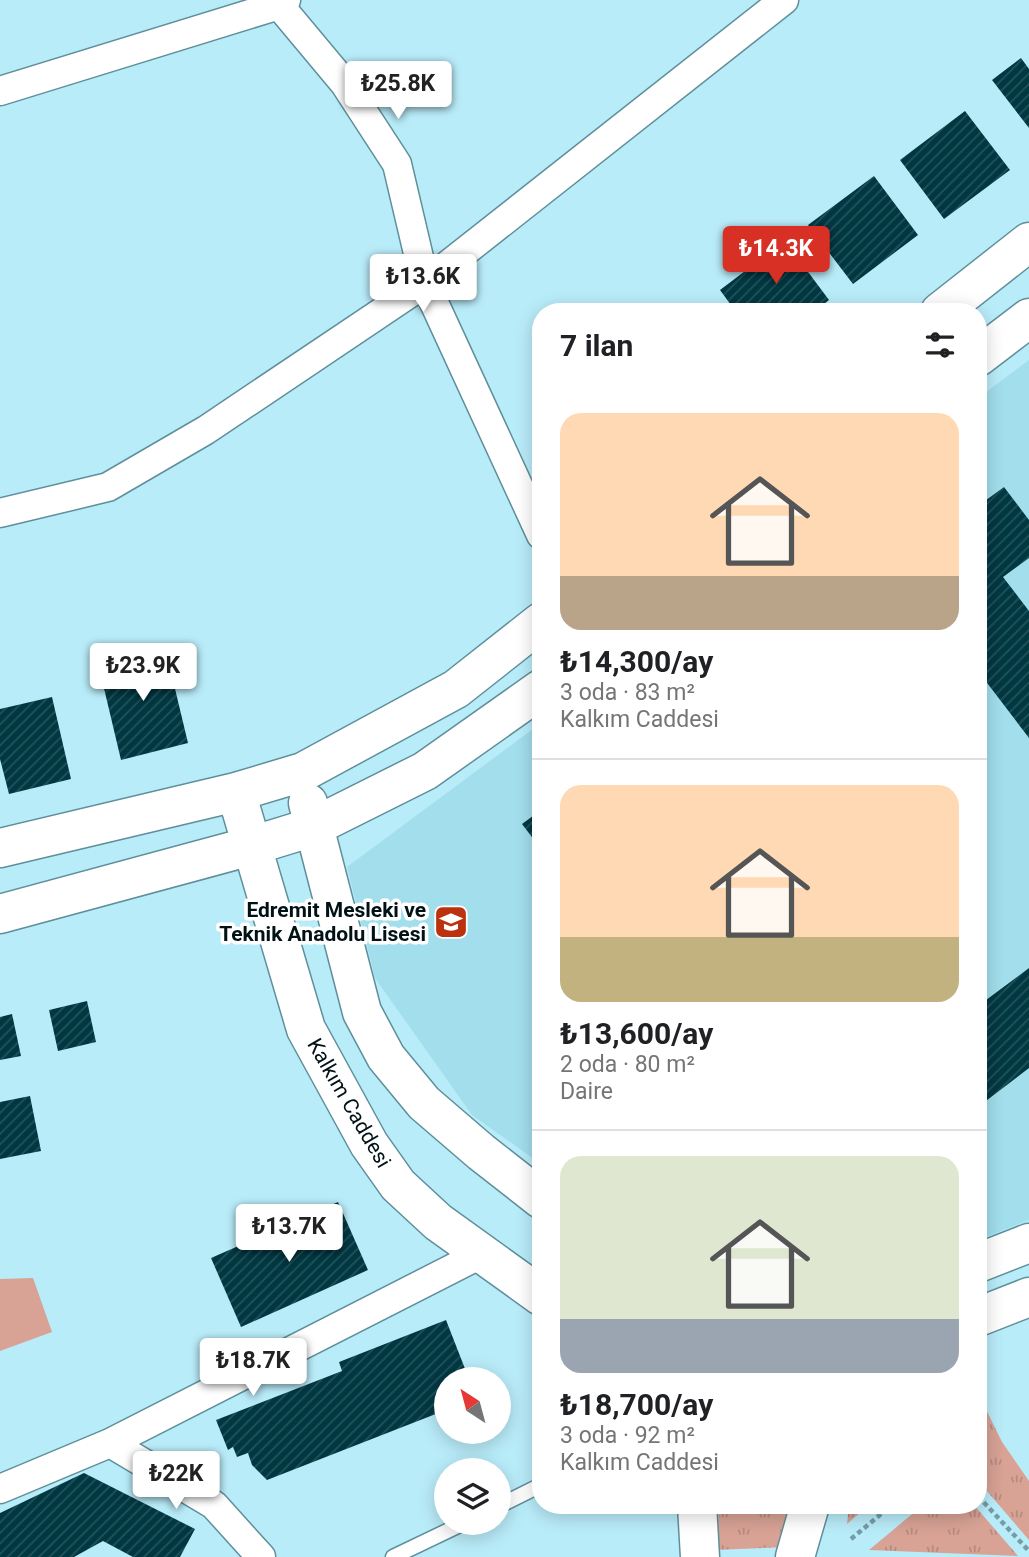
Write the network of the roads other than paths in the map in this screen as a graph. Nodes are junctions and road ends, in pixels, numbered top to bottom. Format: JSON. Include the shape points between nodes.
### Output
{"nodes":[{"id":1,"x":784,"y":0,"type":"edge"},
{"id":2,"x":283,"y":2,"type":"edge"},
{"id":3,"x":0,"y":91,"type":"edge"},
{"id":4,"x":1029,"y":242,"type":"edge"},
{"id":5,"x":425,"y":283,"type":"junction"},
{"id":6,"x":951,"y":303,"type":"edge"},
{"id":7,"x":1029,"y":318,"type":"edge"},
{"id":8,"x":987,"y":350,"type":"edge"},
{"id":9,"x":0,"y":513,"type":"edge"},
{"id":10,"x":532,"y":515,"type":"edge"},
{"id":11,"x":532,"y":629,"type":"edge"},
{"id":12,"x":532,"y":696,"type":"edge"},
{"id":13,"x":303,"y":772,"type":"junction"},
{"id":14,"x":236,"y":792,"type":"junction"},
{"id":15,"x":313,"y":827,"type":"junction"},
{"id":16,"x":251,"y":846,"type":"junction"},
{"id":17,"x":0,"y":848,"type":"edge"},
{"id":18,"x":0,"y":914,"type":"edge"},
{"id":19,"x":532,"y":1192,"type":"edge"},
{"id":20,"x":1029,"y":1243,"type":"edge"},
{"id":21,"x":481,"y":1255,"type":"junction"},
{"id":22,"x":987,"y":1259,"type":"edge"},
{"id":23,"x":532,"y":1290,"type":"edge"},
{"id":24,"x":1029,"y":1297,"type":"edge"},
{"id":25,"x":987,"y":1313,"type":"edge"},
{"id":26,"x":110,"y":1443,"type":"junction"},
{"id":27,"x":0,"y":1489,"type":"edge"},
{"id":28,"x":532,"y":1490,"type":"edge"},
{"id":29,"x":511,"y":1500,"type":"edge"},
{"id":30,"x":698,"y":1514,"type":"edge"},
{"id":31,"x":807,"y":1514,"type":"edge"},
{"id":32,"x":439,"y":1535,"type":"edge"},
{"id":33,"x":261,"y":1557,"type":"edge"},
{"id":34,"x":393,"y":1557,"type":"edge"},
{"id":35,"x":700,"y":1557,"type":"edge"},
{"id":36,"x":794,"y":1557,"type":"edge"}],
"edges":[{"from":1,"to":5,"type":"street"},
{"from":2,"to":3,"type":"street"},
{"from":2,"to":5,"type":"street","via":[[345,84],[397,164]]},
{"from":4,"to":6,"type":"main road"},
{"from":5,"to":9,"type":"street","via":[[206,430],[108,486]]},
{"from":5,"to":10,"type":"street"},
{"from":7,"to":8,"type":"main road"},
{"from":11,"to":13,"type":"main road","via":[[456,689]]},
{"from":12,"to":15,"type":"main road","via":[[425,771]]},
{"from":13,"to":14,"type":"main road"},
{"from":13,"to":15,"type":"main road"},
{"from":14,"to":16,"type":"main road","name":"Kalkım Caddesi"},
{"from":14,"to":17,"type":"main road"},
{"from":15,"to":16,"type":"main road"},
{"from":15,"to":19,"type":"main road","via":[[362,1012],[386,1057],[424,1103]]},
{"from":16,"to":18,"type":"main road"},
{"from":16,"to":21,"type":"main road","name":"Kalkım Caddesi","via":[[306,1029],[342,1099],[398,1185]]},
{"from":20,"to":22,"type":"main road"},
{"from":21,"to":23,"type":"main road","name":"Kalkım Caddesi"},
{"from":21,"to":26,"type":"street"},
{"from":24,"to":25,"type":"main road"},
{"from":26,"to":27,"type":"street"},
{"from":26,"to":33,"type":"street","via":[[214,1505]]},
{"from":28,"to":29,"type":"lane"},
{"from":30,"to":35,"type":"main road"},
{"from":31,"to":36,"type":"main road"},
{"from":32,"to":34,"type":"lane"}]}
